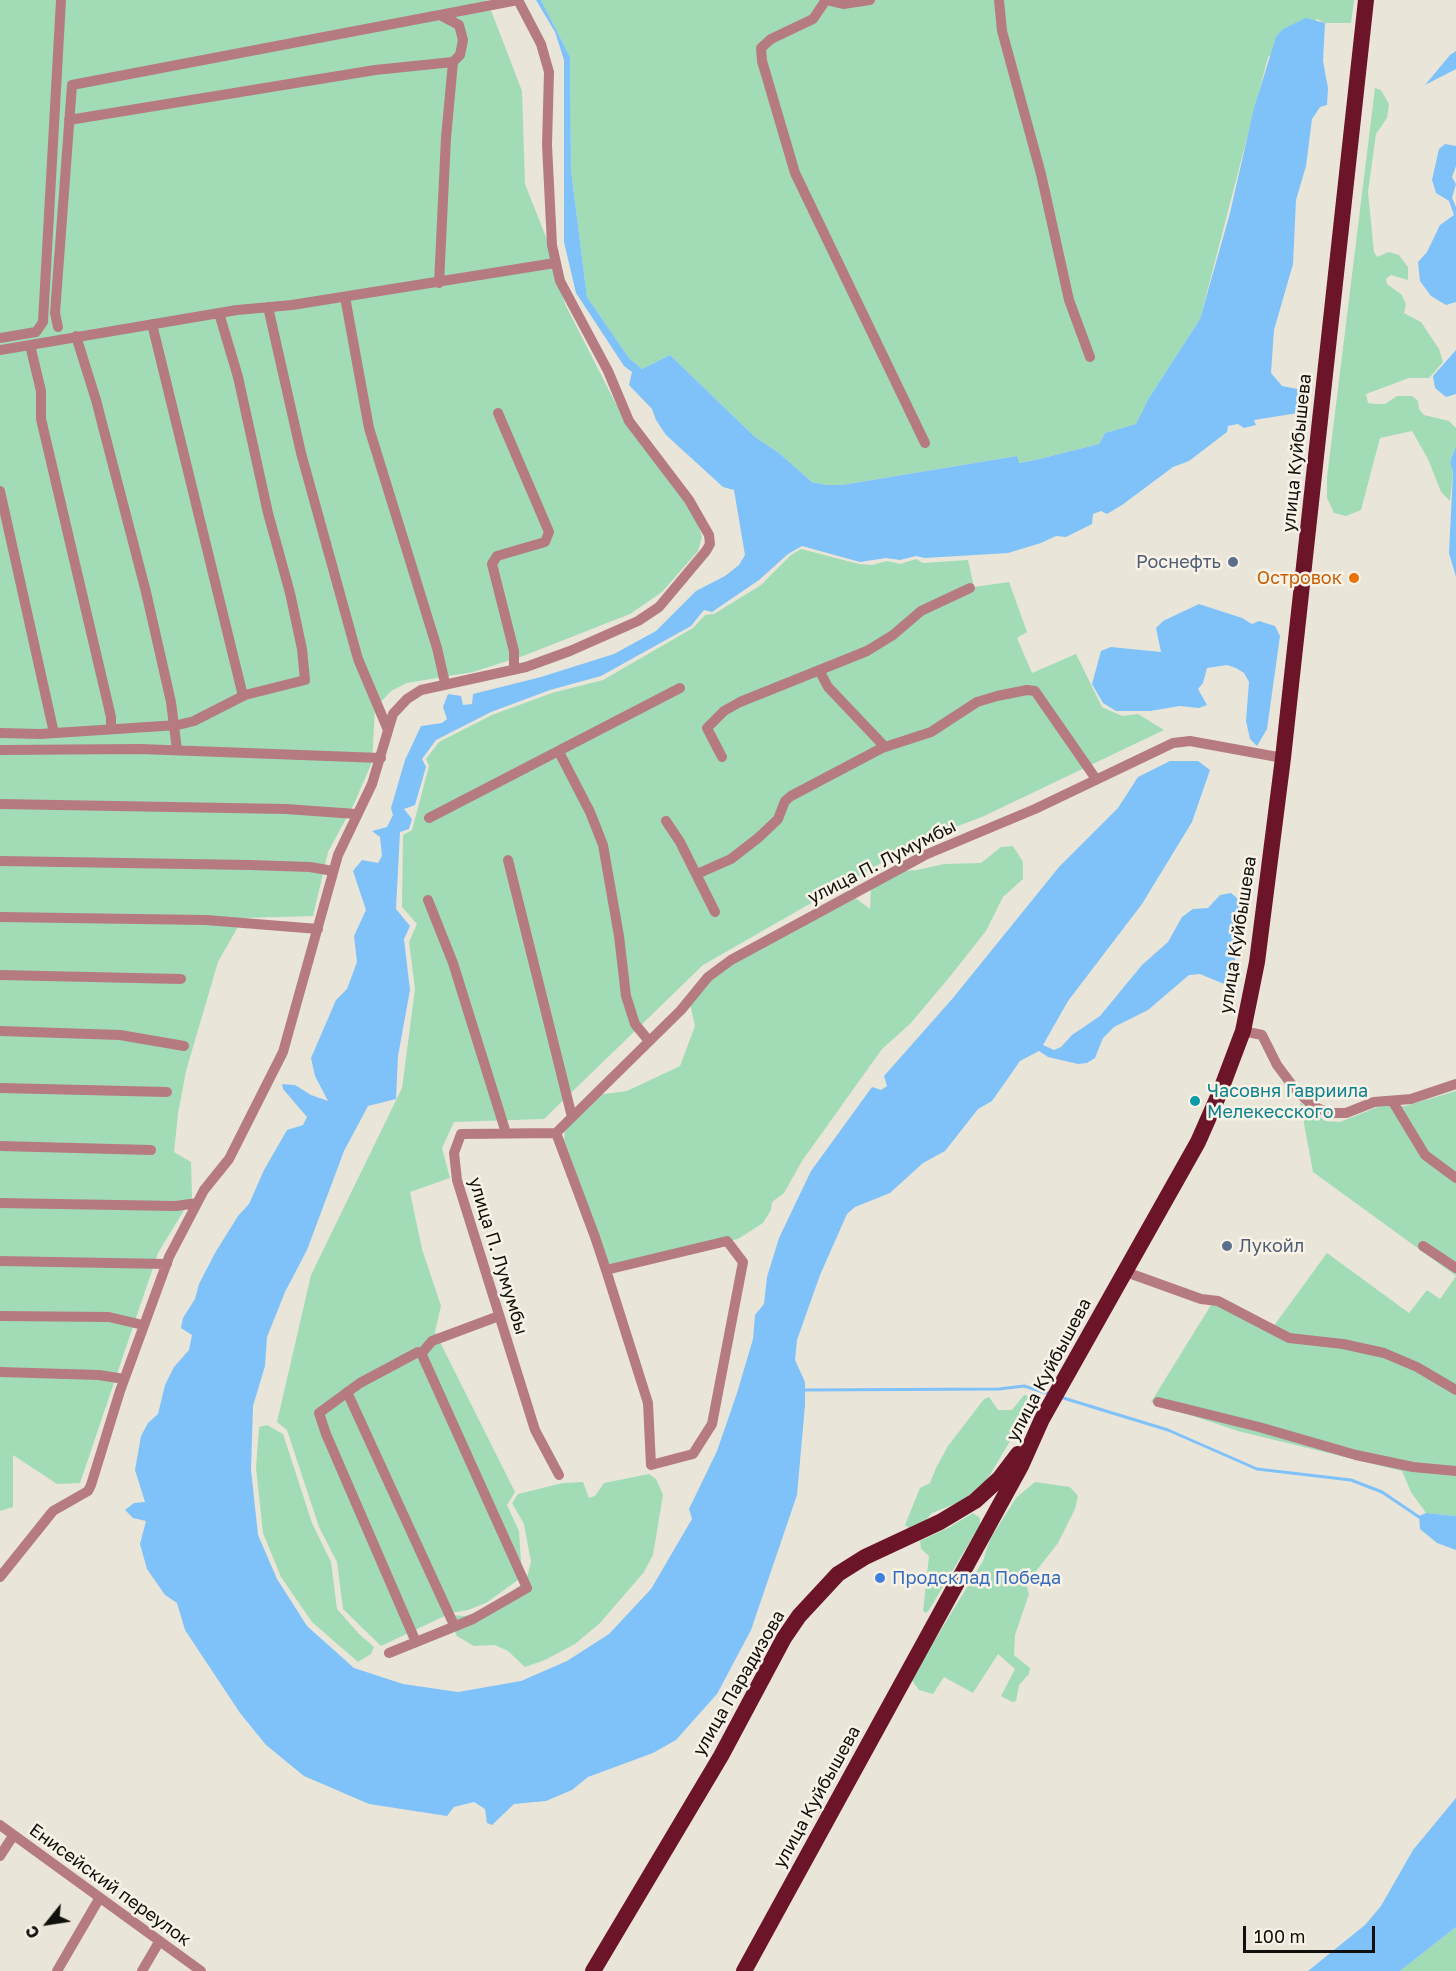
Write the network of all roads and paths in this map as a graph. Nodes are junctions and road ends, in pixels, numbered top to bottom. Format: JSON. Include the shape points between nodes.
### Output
{"nodes":[{"id":1,"x":61,"y":0,"type":"edge"},
{"id":2,"x":518,"y":0,"type":"edge"},
{"id":3,"x":826,"y":0,"type":"edge"},
{"id":4,"x":870,"y":0,"type":"edge"},
{"id":5,"x":999,"y":0,"type":"edge"},
{"id":6,"x":1366,"y":0,"type":"edge"},
{"id":7,"x":441,"y":15,"type":"junction"},
{"id":8,"x":453,"y":62,"type":"junction"},
{"id":9,"x":69,"y":120,"type":"junction"},
{"id":10,"x":555,"y":263,"type":"junction"},
{"id":11,"x":439,"y":282,"type":"junction"},
{"id":12,"x":345,"y":297,"type":"junction"},
{"id":13,"x":268,"y":307,"type":"junction"},
{"id":14,"x":219,"y":313,"type":"junction"},
{"id":15,"x":152,"y":324,"type":"junction"},
{"id":16,"x":58,"y":327,"type":"dead end"},
{"id":17,"x":76,"y":336,"type":"junction"},
{"id":18,"x":0,"y":338,"type":"edge"},
{"id":19,"x":30,"y":345,"type":"junction"},
{"id":20,"x":0,"y":350,"type":"edge"},
{"id":21,"x":1090,"y":357,"type":"dead end"},
{"id":22,"x":498,"y":413,"type":"dead end"},
{"id":23,"x":925,"y":443,"type":"dead end"},
{"id":24,"x":0,"y":491,"type":"edge"},
{"id":25,"x":970,"y":588,"type":"dead end"},
{"id":26,"x":514,"y":670,"type":"junction"},
{"id":27,"x":819,"y":670,"type":"junction"},
{"id":28,"x":445,"y":683,"type":"junction"},
{"id":29,"x":680,"y":688,"type":"dead end"},
{"id":30,"x":243,"y":696,"type":"junction"},
{"id":31,"x":173,"y":726,"type":"junction"},
{"id":32,"x":111,"y":728,"type":"junction"},
{"id":33,"x":388,"y":730,"type":"junction"},
{"id":34,"x":0,"y":733,"type":"edge"},
{"id":35,"x":54,"y":733,"type":"junction"},
{"id":36,"x":885,"y":747,"type":"junction"},
{"id":37,"x":0,"y":750,"type":"edge"},
{"id":38,"x":177,"y":750,"type":"junction"},
{"id":39,"x":559,"y":752,"type":"junction"},
{"id":40,"x":722,"y":757,"type":"dead end"},
{"id":41,"x":381,"y":758,"type":"junction"},
{"id":42,"x":1282,"y":758,"type":"junction"},
{"id":43,"x":1096,"y":779,"type":"junction"},
{"id":44,"x":0,"y":804,"type":"edge"},
{"id":45,"x":357,"y":814,"type":"junction"},
{"id":46,"x":429,"y":818,"type":"dead end"},
{"id":47,"x":666,"y":821,"type":"dead end"},
{"id":48,"x":507,"y":860,"type":"dead end"},
{"id":49,"x":0,"y":861,"type":"edge"},
{"id":50,"x":333,"y":871,"type":"junction"},
{"id":51,"x":697,"y":874,"type":"junction"},
{"id":52,"x":428,"y":900,"type":"dead end"},
{"id":53,"x":715,"y":912,"type":"dead end"},
{"id":54,"x":0,"y":917,"type":"edge"},
{"id":55,"x":318,"y":929,"type":"junction"},
{"id":56,"x":0,"y":975,"type":"edge"},
{"id":57,"x":181,"y":979,"type":"dead end"},
{"id":58,"x":0,"y":1031,"type":"edge"},
{"id":59,"x":1243,"y":1031,"type":"junction"},
{"id":60,"x":650,"y":1041,"type":"junction"},
{"id":61,"x":184,"y":1046,"type":"dead end"},
{"id":62,"x":1456,"y":1084,"type":"edge"},
{"id":63,"x":0,"y":1088,"type":"edge"},
{"id":64,"x":167,"y":1092,"type":"dead end"},
{"id":65,"x":1393,"y":1102,"type":"junction"},
{"id":66,"x":572,"y":1117,"type":"junction"},
{"id":67,"x":506,"y":1133,"type":"junction"},
{"id":68,"x":556,"y":1133,"type":"junction"},
{"id":69,"x":0,"y":1146,"type":"edge"},
{"id":70,"x":151,"y":1150,"type":"dead end"},
{"id":71,"x":1456,"y":1178,"type":"edge"},
{"id":72,"x":0,"y":1203,"type":"edge"},
{"id":73,"x":197,"y":1203,"type":"junction"},
{"id":74,"x":1423,"y":1246,"type":"dead end"},
{"id":75,"x":0,"y":1261,"type":"edge"},
{"id":76,"x":166,"y":1264,"type":"junction"},
{"id":77,"x":1456,"y":1268,"type":"edge"},
{"id":78,"x":606,"y":1270,"type":"junction"},
{"id":79,"x":1126,"y":1272,"type":"junction"},
{"id":80,"x":0,"y":1316,"type":"edge"},
{"id":81,"x":499,"y":1316,"type":"junction"},
{"id":82,"x":142,"y":1325,"type":"junction"},
{"id":83,"x":421,"y":1354,"type":"junction"},
{"id":84,"x":0,"y":1372,"type":"edge"},
{"id":85,"x":124,"y":1379,"type":"junction"},
{"id":86,"x":1456,"y":1390,"type":"edge"},
{"id":87,"x":348,"y":1392,"type":"junction"},
{"id":88,"x":1158,"y":1402,"type":"dead end"},
{"id":89,"x":1039,"y":1424,"type":"junction"},
{"id":90,"x":1456,"y":1471,"type":"edge"},
{"id":91,"x":559,"y":1474,"type":"dead end"},
{"id":92,"x":0,"y":1577,"type":"edge"},
{"id":93,"x":454,"y":1625,"type":"junction"},
{"id":94,"x":416,"y":1642,"type":"junction"},
{"id":95,"x":389,"y":1653,"type":"dead end"},
{"id":96,"x":0,"y":1825,"type":"edge"},
{"id":97,"x":13,"y":1836,"type":"junction"},
{"id":98,"x":0,"y":1856,"type":"edge"},
{"id":99,"x":99,"y":1899,"type":"junction"},
{"id":100,"x":159,"y":1942,"type":"junction"},
{"id":101,"x":57,"y":1971,"type":"edge"},
{"id":102,"x":142,"y":1971,"type":"edge"},
{"id":103,"x":201,"y":1971,"type":"edge"},
{"id":104,"x":593,"y":1971,"type":"edge"},
{"id":105,"x":744,"y":1971,"type":"edge"}],
"edges":[{"from":1,"to":18,"type":"street","via":[[44,322],[36,332]]},
{"from":2,"to":7,"type":"street"},
{"from":2,"to":10,"type":"street","via":[[541,44],[549,72],[547,145]]},
{"from":3,"to":4,"type":"street","via":[[843,4]]},
{"from":3,"to":23,"type":"street","via":[[813,19],[762,48],[762,61],[795,173]]},
{"from":5,"to":21,"type":"street","via":[[1002,31],[1041,174],[1069,300]]},
{"from":6,"to":42,"type":"highway","name":"улица Куйбышева"},
{"from":7,"to":8,"type":"street","via":[[459,25],[462,32],[463,46]]},
{"from":7,"to":9,"type":"street","via":[[74,84],[69,97]]},
{"from":8,"to":9,"type":"street","via":[[375,70]]},
{"from":8,"to":11,"type":"street"},
{"from":9,"to":16,"type":"street","via":[[55,313]]},
{"from":10,"to":11,"type":"street"},
{"from":10,"to":26,"type":"street","via":[[567,299],[603,362],[629,421],[689,500],[710,544],[651,614],[570,651]]},
{"from":11,"to":12,"type":"street"},
{"from":12,"to":13,"type":"street"},
{"from":12,"to":28,"type":"street","via":[[369,428]]},
{"from":13,"to":14,"type":"street"},
{"from":13,"to":33,"type":"street","via":[[301,453],[358,659]]},
{"from":14,"to":15,"type":"street"},
{"from":14,"to":30,"type":"street","via":[[238,377],[306,670],[305,680]]},
{"from":15,"to":17,"type":"street"},
{"from":15,"to":30,"type":"street"},
{"from":17,"to":19,"type":"street"},
{"from":17,"to":31,"type":"street","via":[[146,592]]},
{"from":19,"to":20,"type":"street"},
{"from":19,"to":32,"type":"street","via":[[41,391],[41,419]]},
{"from":22,"to":26,"type":"street","via":[[549,532],[545,542],[497,556],[492,564],[514,651]]},
{"from":24,"to":35,"type":"street"},
{"from":25,"to":27,"type":"street","via":[[921,611],[867,651]]},
{"from":26,"to":28,"type":"street"},
{"from":27,"to":36,"type":"street","via":[[828,687]]},
{"from":27,"to":40,"type":"street","via":[[740,702],[708,724],[708,734]]},
{"from":28,"to":33,"type":"street","via":[[407,699],[393,714]]},
{"from":29,"to":39,"type":"street"},
{"from":30,"to":31,"type":"street","via":[[194,721]]},
{"from":31,"to":32,"type":"street"},
{"from":31,"to":38,"type":"street"},
{"from":32,"to":35,"type":"street"},
{"from":33,"to":41,"type":"street"},
{"from":34,"to":35,"type":"street"},
{"from":36,"to":43,"type":"street","via":[[931,732],[977,702],[1035,691]]},
{"from":36,"to":51,"type":"street","via":[[791,796],[778,819],[758,838],[731,859]]},
{"from":37,"to":38,"type":"street"},
{"from":38,"to":41,"type":"street"},
{"from":39,"to":46,"type":"street"},
{"from":39,"to":60,"type":"street","via":[[603,845],[626,996],[635,1024]]},
{"from":41,"to":45,"type":"street"},
{"from":42,"to":43,"type":"street","name":"улица П. Лумумбы","via":[[1190,741],[1173,743]]},
{"from":42,"to":59,"type":"highway","name":"улица Куйбышева","via":[[1257,962]]},
{"from":43,"to":60,"type":"street","name":"улица П. Лумумбы","via":[[925,855],[731,960],[708,977]]},
{"from":44,"to":45,"type":"street","via":[[286,809]]},
{"from":45,"to":50,"type":"street"},
{"from":47,"to":51,"type":"street"},
{"from":48,"to":66,"type":"street"},
{"from":49,"to":50,"type":"street","via":[[270,866]]},
{"from":50,"to":55,"type":"street"},
{"from":51,"to":53,"type":"street"},
{"from":52,"to":67,"type":"street","via":[[453,963]]},
{"from":54,"to":55,"type":"street","via":[[206,920]]},
{"from":55,"to":73,"type":"street","via":[[283,1052],[229,1159]]},
{"from":56,"to":57,"type":"street"},
{"from":58,"to":61,"type":"street","via":[[120,1035]]},
{"from":59,"to":65,"type":"street","via":[[1262,1035],[1295,1089],[1320,1110],[1336,1114],[1374,1102]]},
{"from":59,"to":79,"type":"highway","name":"улица Куйбышева","via":[[1198,1142]]},
{"from":60,"to":66,"type":"street","name":"улица П. Лумумбы"},
{"from":62,"to":65,"type":"street"},
{"from":63,"to":64,"type":"street"},
{"from":65,"to":71,"type":"street","via":[[1425,1155]]},
{"from":66,"to":68,"type":"street","name":"улица П. Лумумбы"},
{"from":67,"to":68,"type":"street","name":"улица П. Лумумбы"},
{"from":67,"to":81,"type":"street","name":"улица П. Лумумбы","via":[[461,1134],[454,1153],[457,1180]]},
{"from":68,"to":78,"type":"street"},
{"from":69,"to":70,"type":"street"},
{"from":72,"to":73,"type":"street"},
{"from":73,"to":76,"type":"street"},
{"from":74,"to":77,"type":"street"},
{"from":75,"to":76,"type":"street"},
{"from":76,"to":82,"type":"street"},
{"from":78,"to":78,"type":"street","via":[[648,1403],[651,1465],[693,1454],[712,1424],[743,1262],[727,1241]]},
{"from":79,"to":86,"type":"street","via":[[1189,1296],[1218,1301],[1289,1338],[1384,1353]]},
{"from":79,"to":89,"type":"highway","name":"улица Куйбышева"},
{"from":80,"to":82,"type":"street","via":[[109,1317]]},
{"from":81,"to":83,"type":"street","via":[[432,1341]]},
{"from":81,"to":91,"type":"street","name":"улица П. Лумумбы","via":[[535,1430]]},
{"from":82,"to":85,"type":"street"},
{"from":83,"to":87,"type":"street","via":[[418,1352]]},
{"from":83,"to":93,"type":"street","via":[[527,1588],[474,1619]]},
{"from":84,"to":85,"type":"street"},
{"from":85,"to":92,"type":"street","via":[[88,1491],[53,1511]]},
{"from":87,"to":93,"type":"street"},
{"from":87,"to":94,"type":"street","via":[[319,1413],[320,1420]]},
{"from":88,"to":90,"type":"street","via":[[1356,1455]]},
{"from":89,"to":104,"type":"highway","name":"улица Парадизова","via":[[999,1479],[975,1501],[838,1574],[807,1607],[784,1638],[721,1756]]},
{"from":89,"to":105,"type":"highway","name":"улица Куйбышева","via":[[1021,1466]]},
{"from":93,"to":94,"type":"street"},
{"from":94,"to":95,"type":"street"},
{"from":96,"to":97,"type":"street","name":"Енисейский переулок"},
{"from":97,"to":98,"type":"street"},
{"from":97,"to":99,"type":"street","name":"Енисейский переулок"},
{"from":99,"to":100,"type":"street","name":"Енисейский переулок"},
{"from":99,"to":101,"type":"street"},
{"from":100,"to":102,"type":"street"},
{"from":100,"to":103,"type":"street","name":"Енисейский переулок"}]}
